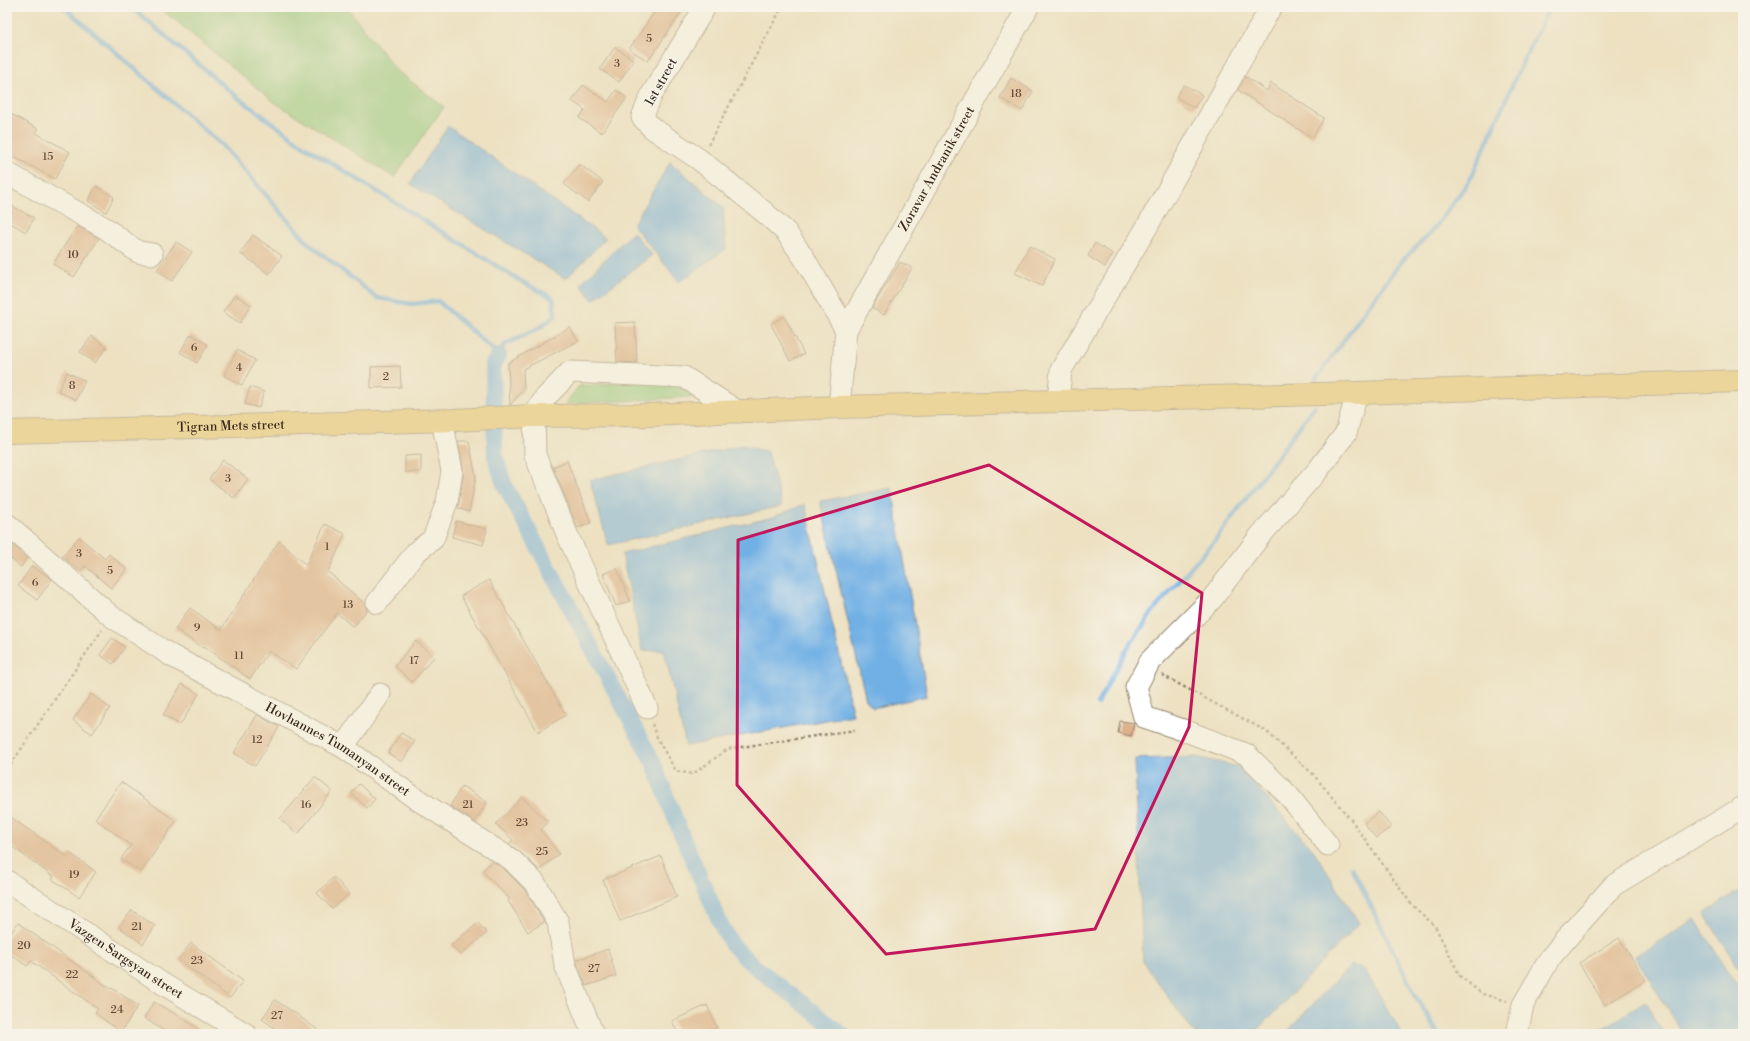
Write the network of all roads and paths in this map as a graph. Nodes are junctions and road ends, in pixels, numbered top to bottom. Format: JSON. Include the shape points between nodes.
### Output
{"nodes":[{"id":1,"x":704,"y":7,"type":"edge"},
{"id":2,"x":782,"y":7,"type":"edge"},
{"id":3,"x":1028,"y":7,"type":"edge"},
{"id":4,"x":1271,"y":7,"type":"edge"},
{"id":5,"x":700,"y":160,"type":"junction"},
{"id":6,"x":7,"y":173,"type":"edge"},
{"id":7,"x":152,"y":254,"type":"dead end"},
{"id":8,"x":846,"y":330,"type":"junction"},
{"id":9,"x":1743,"y":381,"type":"edge"},
{"id":10,"x":1357,"y":393,"type":"junction"},
{"id":11,"x":1058,"y":402,"type":"junction"},
{"id":12,"x":839,"y":407,"type":"junction"},
{"id":13,"x":739,"y":412,"type":"junction"},
{"id":14,"x":525,"y":416,"type":"junction"},
{"id":15,"x":448,"y":420,"type":"junction"},
{"id":16,"x":7,"y":432,"type":"edge"},
{"id":17,"x":7,"y":524,"type":"edge"},
{"id":18,"x":377,"y":603,"type":"dead end"},
{"id":19,"x":111,"y":616,"type":"junction"},
{"id":20,"x":1147,"y":667,"type":"junction"},
{"id":21,"x":380,"y":694,"type":"dead end"},
{"id":22,"x":647,"y":708,"type":"joint"},
{"id":23,"x":855,"y":730,"type":"dead end"},
{"id":24,"x":343,"y":747,"type":"junction"},
{"id":25,"x":7,"y":770,"type":"edge"},
{"id":26,"x":1743,"y":807,"type":"edge"},
{"id":27,"x":1328,"y":845,"type":"dead end"},
{"id":28,"x":7,"y":881,"type":"edge"},
{"id":29,"x":1523,"y":1005,"type":"junction"},
{"id":30,"x":246,"y":1034,"type":"edge"},
{"id":31,"x":593,"y":1034,"type":"edge"},
{"id":32,"x":1518,"y":1034,"type":"edge"}],
"edges":[{"from":1,"to":5,"type":"street","name":"1st street","via":[[652,94],[642,117],[652,128]]},
{"from":2,"to":5,"type":"path"},
{"from":3,"to":8,"type":"street","name":"Zoravar Andranik street"},
{"from":4,"to":11,"type":"street","via":[[1144,232],[1061,370]]},
{"from":5,"to":8,"type":"street","via":[[786,232]]},
{"from":6,"to":7,"type":"street","via":[[105,228],[138,252]]},
{"from":8,"to":12,"type":"street"},
{"from":9,"to":10,"type":"main road","name":"Tigran Mets street"},
{"from":10,"to":11,"type":"main road","name":"Tigran Mets street"},
{"from":10,"to":20,"type":"street","via":[[1346,433],[1260,536],[1212,599]]},
{"from":11,"to":12,"type":"main road","name":"Tigran Mets street"},
{"from":12,"to":13,"type":"main road","name":"Tigran Mets street"},
{"from":13,"to":14,"type":"main road","name":"Tigran Mets street"},
{"from":13,"to":14,"type":"street","via":[[684,377],[570,372]]},
{"from":14,"to":15,"type":"main road","name":"Tigran Mets street"},
{"from":14,"to":22,"type":"street","via":[[535,455],[567,534]]},
{"from":15,"to":16,"type":"main road","name":"Tigran Mets street"},
{"from":15,"to":18,"type":"street","via":[[452,471],[447,502],[433,539],[416,552]]},
{"from":17,"to":19,"type":"street","name":"Hovhannes Tumanyan street"},
{"from":19,"to":24,"type":"street","name":"Hovhannes Tumanyan street","via":[[170,655]]},
{"from":19,"to":25,"type":"path"},
{"from":20,"to":27,"type":"street","via":[[1136,687],[1144,717],[1246,754],[1288,795]]},
{"from":20,"to":29,"type":"path","via":[[1266,730],[1313,774],[1352,821],[1412,905],[1435,926],[1460,976],[1482,994]]},
{"from":21,"to":24,"type":"street"},
{"from":22,"to":23,"type":"path","via":[[658,740],[676,771],[693,774],[728,749]]},
{"from":24,"to":31,"type":"street","name":"Hovhannes Tumanyan street","via":[[420,801],[512,860],[535,883],[558,922],[565,965]]},
{"from":26,"to":29,"type":"street","via":[[1614,885],[1550,958]]},
{"from":28,"to":30,"type":"street","name":"Vazgen Sargsyan street","via":[[163,984]]},
{"from":29,"to":32,"type":"street"}]}
